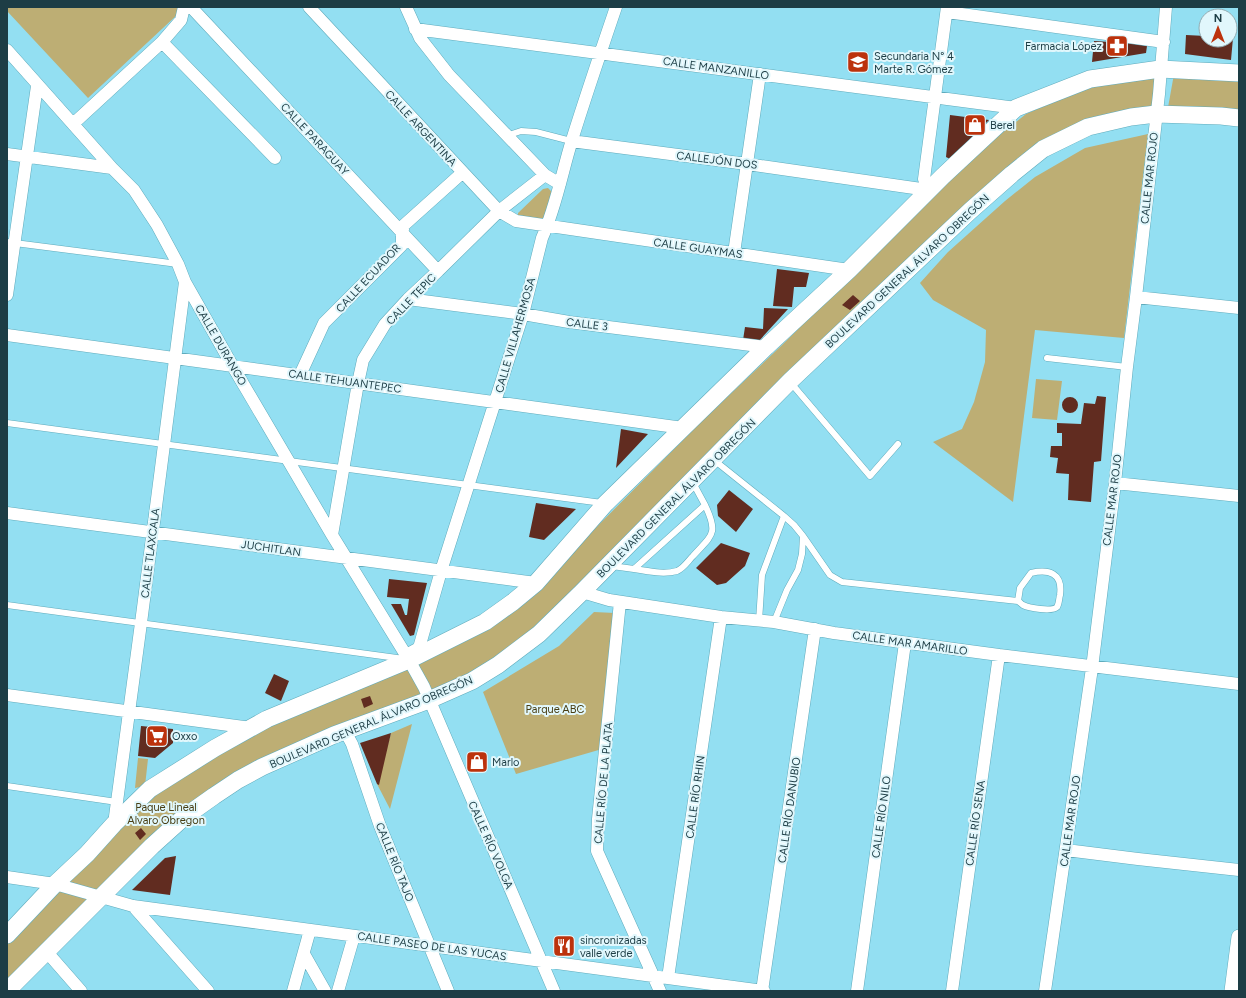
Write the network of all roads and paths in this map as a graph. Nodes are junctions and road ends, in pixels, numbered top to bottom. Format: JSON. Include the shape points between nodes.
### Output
{"nodes":[{"id":1,"x":184,"y":7,"type":"edge"},
{"id":2,"x":191,"y":7,"type":"edge"},
{"id":3,"x":309,"y":7,"type":"edge"},
{"id":4,"x":406,"y":7,"type":"edge"},
{"id":5,"x":616,"y":7,"type":"edge"},
{"id":6,"x":1166,"y":7,"type":"edge"},
{"id":7,"x":947,"y":9,"type":"edge"},
{"id":8,"x":415,"y":29,"type":"junction"},
{"id":9,"x":162,"y":42,"type":"junction"},
{"id":10,"x":1164,"y":42,"type":"junction"},
{"id":11,"x":7,"y":50,"type":"edge"},
{"id":12,"x":600,"y":52,"type":"junction"},
{"id":13,"x":1160,"y":69,"type":"junction"},
{"id":14,"x":1239,"y":73,"type":"edge"},
{"id":15,"x":760,"y":74,"type":"junction"},
{"id":16,"x":37,"y":86,"type":"junction"},
{"id":17,"x":935,"y":98,"type":"junction"},
{"id":18,"x":1016,"y":108,"type":"junction"},
{"id":19,"x":1156,"y":114,"type":"junction"},
{"id":20,"x":1239,"y":118,"type":"edge"},
{"id":21,"x":73,"y":124,"type":"junction"},
{"id":22,"x":506,"y":136,"type":"junction"},
{"id":23,"x":571,"y":141,"type":"junction"},
{"id":24,"x":7,"y":154,"type":"edge"},
{"id":25,"x":26,"y":157,"type":"junction"},
{"id":26,"x":275,"y":158,"type":"dead end"},
{"id":27,"x":747,"y":164,"type":"junction"},
{"id":28,"x":112,"y":168,"type":"junction"},
{"id":29,"x":462,"y":173,"type":"junction"},
{"id":30,"x":545,"y":175,"type":"junction"},
{"id":31,"x":560,"y":184,"type":"junction"},
{"id":32,"x":928,"y":190,"type":"junction"},
{"id":33,"x":498,"y":211,"type":"junction"},
{"id":34,"x":547,"y":227,"type":"junction"},
{"id":35,"x":402,"y":233,"type":"junction"},
{"id":36,"x":11,"y":242,"type":"edge"},
{"id":37,"x":734,"y":253,"type":"junction"},
{"id":38,"x":178,"y":264,"type":"junction"},
{"id":39,"x":849,"y":270,"type":"junction"},
{"id":40,"x":438,"y":271,"type":"junction"},
{"id":41,"x":185,"y":282,"type":"junction"},
{"id":42,"x":7,"y":295,"type":"edge"},
{"id":43,"x":1136,"y":297,"type":"junction"},
{"id":44,"x":408,"y":299,"type":"junction"},
{"id":45,"x":1239,"y":308,"type":"edge"},
{"id":46,"x":523,"y":314,"type":"junction"},
{"id":47,"x":7,"y":335,"type":"edge"},
{"id":48,"x":766,"y":347,"type":"junction"},
{"id":49,"x":175,"y":357,"type":"junction"},
{"id":50,"x":1047,"y":358,"type":"dead end"},
{"id":51,"x":232,"y":365,"type":"junction"},
{"id":52,"x":1127,"y":367,"type":"junction"},
{"id":53,"x":300,"y":375,"type":"junction"},
{"id":54,"x":790,"y":381,"type":"junction"},
{"id":55,"x":358,"y":383,"type":"junction"},
{"id":56,"x":495,"y":402,"type":"junction"},
{"id":57,"x":7,"y":423,"type":"edge"},
{"id":58,"x":683,"y":428,"type":"junction"},
{"id":59,"x":164,"y":444,"type":"junction"},
{"id":60,"x":898,"y":444,"type":"dead end"},
{"id":61,"x":714,"y":460,"type":"junction"},
{"id":62,"x":289,"y":461,"type":"junction"},
{"id":63,"x":344,"y":468,"type":"junction"},
{"id":64,"x":692,"y":481,"type":"junction"},
{"id":65,"x":1115,"y":483,"type":"junction"},
{"id":66,"x":469,"y":485,"type":"junction"},
{"id":67,"x":1239,"y":496,"type":"edge"},
{"id":68,"x":606,"y":504,"type":"junction"},
{"id":69,"x":706,"y":505,"type":"junction"},
{"id":70,"x":7,"y":513,"type":"edge"},
{"id":71,"x":784,"y":516,"type":"junction"},
{"id":72,"x":152,"y":532,"type":"junction"},
{"id":73,"x":332,"y":535,"type":"junction"},
{"id":74,"x":803,"y":536,"type":"junction"},
{"id":75,"x":346,"y":558,"type":"junction"},
{"id":76,"x":609,"y":565,"type":"junction"},
{"id":77,"x":634,"y":569,"type":"junction"},
{"id":78,"x":441,"y":571,"type":"junction"},
{"id":79,"x":536,"y":583,"type":"junction"},
{"id":80,"x":582,"y":592,"type":"junction"},
{"id":81,"x":1018,"y":601,"type":"junction"},
{"id":82,"x":620,"y":602,"type":"junction"},
{"id":83,"x":7,"y":605,"type":"edge"},
{"id":84,"x":720,"y":617,"type":"junction"},
{"id":85,"x":759,"y":621,"type":"junction"},
{"id":86,"x":774,"y":622,"type":"junction"},
{"id":87,"x":141,"y":623,"type":"junction"},
{"id":88,"x":815,"y":629,"type":"junction"},
{"id":89,"x":905,"y":642,"type":"junction"},
{"id":90,"x":999,"y":656,"type":"junction"},
{"id":91,"x":407,"y":658,"type":"junction"},
{"id":92,"x":1092,"y":668,"type":"junction"},
{"id":93,"x":1239,"y":684,"type":"edge"},
{"id":94,"x":7,"y":695,"type":"edge"},
{"id":95,"x":429,"y":700,"type":"junction"},
{"id":96,"x":128,"y":711,"type":"junction"},
{"id":97,"x":251,"y":728,"type":"junction"},
{"id":98,"x":345,"y":731,"type":"junction"},
{"id":99,"x":7,"y":786,"type":"edge"},
{"id":100,"x":117,"y":802,"type":"junction"},
{"id":101,"x":114,"y":824,"type":"junction"},
{"id":102,"x":1066,"y":850,"type":"junction"},
{"id":103,"x":1239,"y":870,"type":"edge"},
{"id":104,"x":7,"y":877,"type":"edge"},
{"id":105,"x":55,"y":884,"type":"junction"},
{"id":106,"x":102,"y":897,"type":"junction"},
{"id":107,"x":133,"y":906,"type":"junction"},
{"id":108,"x":310,"y":930,"type":"junction"},
{"id":109,"x":7,"y":935,"type":"edge"},
{"id":110,"x":354,"y":936,"type":"junction"},
{"id":111,"x":1239,"y":937,"type":"edge"},
{"id":112,"x":429,"y":946,"type":"junction"},
{"id":113,"x":46,"y":951,"type":"junction"},
{"id":114,"x":304,"y":954,"type":"junction"},
{"id":115,"x":541,"y":961,"type":"junction"},
{"id":116,"x":654,"y":976,"type":"junction"},
{"id":117,"x":668,"y":978,"type":"junction"},
{"id":118,"x":7,"y":991,"type":"edge"},
{"id":119,"x":82,"y":991,"type":"edge"},
{"id":120,"x":208,"y":991,"type":"edge"},
{"id":121,"x":293,"y":991,"type":"edge"},
{"id":122,"x":325,"y":991,"type":"edge"},
{"id":123,"x":338,"y":991,"type":"edge"},
{"id":124,"x":448,"y":991,"type":"edge"},
{"id":125,"x":554,"y":991,"type":"edge"},
{"id":126,"x":660,"y":991,"type":"edge"},
{"id":127,"x":763,"y":991,"type":"edge"},
{"id":128,"x":857,"y":991,"type":"edge"},
{"id":129,"x":952,"y":991,"type":"edge"},
{"id":130,"x":1045,"y":991,"type":"edge"},
{"id":131,"x":1232,"y":991,"type":"edge"}],
"edges":[{"from":1,"to":9,"type":"street","via":[[181,20]]},
{"from":2,"to":35,"type":"street","name":"CALLE PARAGUAY"},
{"from":3,"to":29,"type":"street","name":"CALLE ARGENTINA"},
{"from":4,"to":8,"type":"street"},
{"from":5,"to":12,"type":"street","name":"CALLE VILLAHERMOSA"},
{"from":6,"to":10,"type":"street","name":"CALLE MAR ROJO"},
{"from":7,"to":10,"type":"street"},
{"from":7,"to":17,"type":"street"},
{"from":8,"to":12,"type":"street","name":"CALLE MANZANILLO"},
{"from":8,"to":22,"type":"street","via":[[449,75]]},
{"from":9,"to":21,"type":"street"},
{"from":9,"to":26,"type":"street"},
{"from":10,"to":13,"type":"street","name":"CALLE MAR ROJO"},
{"from":11,"to":16,"type":"street","name":"CALLE DURANGO"},
{"from":12,"to":15,"type":"street","name":"CALLE MANZANILLO"},
{"from":12,"to":23,"type":"street","name":"CALLE VILLAHERMOSA"},
{"from":13,"to":14,"type":"main road"},
{"from":13,"to":18,"type":"main road","via":[[1090,79]]},
{"from":13,"to":19,"type":"street","name":"CALLE MAR ROJO"},
{"from":15,"to":17,"type":"street","name":"CALLE MANZANILLO"},
{"from":15,"to":27,"type":"street"},
{"from":16,"to":21,"type":"street","name":"CALLE DURANGO"},
{"from":16,"to":25,"type":"street"},
{"from":17,"to":18,"type":"street","name":"CALLE MANZANILLO"},
{"from":17,"to":32,"type":"street","via":[[924,180]]},
{"from":18,"to":32,"type":"main road"},
{"from":19,"to":20,"type":"main road","name":"BOULEVARD GENERAL ÁLVARO OBREGÓN"},
{"from":19,"to":43,"type":"street","name":"CALLE MAR ROJO"},
{"from":19,"to":54,"type":"main road","name":"BOULEVARD GENERAL ÁLVARO OBREGÓN","via":[[1088,127],[1043,150],[970,211]]},
{"from":21,"to":28,"type":"street","name":"CALLE DURANGO"},
{"from":22,"to":23,"type":"lane","name":"CALLEJÓN DOS","via":[[522,131],[536,132]]},
{"from":22,"to":30,"type":"street"},
{"from":23,"to":27,"type":"street","name":"CALLEJÓN DOS"},
{"from":23,"to":31,"type":"street","name":"CALLE VILLAHERMOSA"},
{"from":24,"to":25,"type":"street"},
{"from":25,"to":28,"type":"street"},
{"from":25,"to":36,"type":"street"},
{"from":27,"to":32,"type":"street","name":"CALLEJÓN DOS"},
{"from":27,"to":37,"type":"street"},
{"from":28,"to":38,"type":"street","name":"CALLE DURANGO","via":[[134,190],[158,225]]},
{"from":29,"to":33,"type":"street","name":"CALLE ARGENTINA"},
{"from":29,"to":35,"type":"street","name":"CALLE ECUADOR","via":[[404,225]]},
{"from":30,"to":31,"type":"street"},
{"from":30,"to":33,"type":"street","name":"CALLE TEPIC"},
{"from":31,"to":34,"type":"street","name":"CALLE VILLAHERMOSA"},
{"from":32,"to":39,"type":"main road"},
{"from":33,"to":34,"type":"street","name":"CALLE ARGENTINA","via":[[516,221]]},
{"from":33,"to":40,"type":"street","name":"CALLE TEPIC"},
{"from":34,"to":37,"type":"street","name":"CALLE GUAYMAS"},
{"from":34,"to":46,"type":"street","name":"CALLE VILLAHERMOSA"},
{"from":35,"to":40,"type":"street","name":"CALLE PARAGUAY"},
{"from":35,"to":53,"type":"street","name":"CALLE ECUADOR","via":[[402,245],[324,323]]},
{"from":36,"to":38,"type":"lane"},
{"from":36,"to":42,"type":"street"},
{"from":37,"to":39,"type":"street","name":"CALLE GUAYMAS"},
{"from":38,"to":41,"type":"street","name":"CALLE DURANGO"},
{"from":39,"to":48,"type":"main road"},
{"from":40,"to":44,"type":"street","name":"CALLE TEPIC"},
{"from":41,"to":49,"type":"street","name":"CALLE TLAXCALA"},
{"from":41,"to":51,"type":"street","name":"CALLE DURANGO"},
{"from":43,"to":45,"type":"street"},
{"from":43,"to":52,"type":"street","name":"CALLE MAR ROJO"},
{"from":44,"to":46,"type":"street","name":"CALLE 3"},
{"from":44,"to":55,"type":"street","name":"CALLE TEPIC","via":[[385,324],[363,360]]},
{"from":46,"to":48,"type":"street","name":"CALLE 3"},
{"from":46,"to":56,"type":"street","name":"CALLE VILLAHERMOSA"},
{"from":47,"to":49,"type":"street","name":"CALLE TEHUANTEPEC"},
{"from":48,"to":58,"type":"main road"},
{"from":49,"to":51,"type":"street","name":"CALLE TEHUANTEPEC"},
{"from":49,"to":59,"type":"street","name":"CALLE TLAXCALA"},
{"from":50,"to":52,"type":"lane"},
{"from":51,"to":53,"type":"street","name":"CALLE TEHUANTEPEC"},
{"from":51,"to":62,"type":"street","name":"CALLE DURANGO"},
{"from":52,"to":65,"type":"street","name":"CALLE MAR ROJO"},
{"from":53,"to":55,"type":"street","name":"CALLE TEHUANTEPEC"},
{"from":54,"to":60,"type":"lane","via":[[870,476]]},
{"from":54,"to":61,"type":"main road","name":"BOULEVARD GENERAL ÁLVARO OBREGÓN"},
{"from":55,"to":56,"type":"street","name":"CALLE TEHUANTEPEC"},
{"from":55,"to":63,"type":"street","name":"CALLE TEPIC"},
{"from":56,"to":58,"type":"street","name":"CALLE TEHUANTEPEC"},
{"from":56,"to":66,"type":"street","name":"CALLE VILLAHERMOSA"},
{"from":57,"to":59,"type":"lane"},
{"from":58,"to":68,"type":"main road"},
{"from":59,"to":62,"type":"lane"},
{"from":59,"to":72,"type":"street","name":"CALLE TLAXCALA"},
{"from":61,"to":64,"type":"main road","name":"BOULEVARD GENERAL ÁLVARO OBREGÓN"},
{"from":61,"to":71,"type":"lane"},
{"from":62,"to":63,"type":"lane"},
{"from":62,"to":73,"type":"street","name":"CALLE DURANGO"},
{"from":63,"to":66,"type":"lane"},
{"from":63,"to":73,"type":"street","name":"CALLE TEPIC"},
{"from":64,"to":69,"type":"lane"},
{"from":64,"to":76,"type":"main road","name":"BOULEVARD GENERAL ÁLVARO OBREGÓN"},
{"from":65,"to":67,"type":"street"},
{"from":65,"to":92,"type":"street","name":"CALLE MAR ROJO"},
{"from":66,"to":68,"type":"lane"},
{"from":66,"to":78,"type":"street","name":"CALLE VILLAHERMOSA"},
{"from":68,"to":79,"type":"main road"},
{"from":69,"to":77,"type":"lane"},
{"from":69,"to":77,"type":"lane","via":[[712,519],[711,536],[684,566],[663,573]]},
{"from":70,"to":72,"type":"street","name":"JUCHITLAN"},
{"from":71,"to":74,"type":"lane"},
{"from":71,"to":85,"type":"lane","via":[[762,575]]},
{"from":72,"to":75,"type":"street","name":"JUCHITLAN"},
{"from":72,"to":87,"type":"street","name":"CALLE TLAXCALA"},
{"from":73,"to":75,"type":"street","name":"CALLE DURANGO"},
{"from":74,"to":81,"type":"lane","via":[[830,575],[842,582]]},
{"from":74,"to":86,"type":"lane","via":[[798,570]]},
{"from":75,"to":78,"type":"street","name":"JUCHITLAN"},
{"from":75,"to":91,"type":"street","name":"CALLE DURANGO"},
{"from":76,"to":77,"type":"lane"},
{"from":76,"to":80,"type":"main road","name":"BOULEVARD GENERAL ÁLVARO OBREGÓN"},
{"from":78,"to":79,"type":"street","name":"JUCHITLAN"},
{"from":78,"to":91,"type":"street","name":"CALLE VILLAHERMOSA","via":[[419,648]]},
{"from":79,"to":91,"type":"main road","via":[[485,622]]},
{"from":80,"to":82,"type":"street","name":"CALLE MAR AMARILLO"},
{"from":80,"to":95,"type":"main road","name":"BOULEVARD GENERAL ÁLVARO OBREGÓN","via":[[539,634],[498,665],[472,681]]},
{"from":81,"to":81,"type":"lane","via":[[1034,608],[1054,609],[1059,603],[1059,578],[1042,570],[1030,573],[1020,588]]},
{"from":82,"to":84,"type":"street","name":"CALLE MAR AMARILLO"},
{"from":82,"to":116,"type":"street","name":"CALLE RÍO DE LA PLATA","via":[[597,851]]},
{"from":83,"to":87,"type":"lane"},
{"from":84,"to":85,"type":"street","name":"CALLE MAR AMARILLO"},
{"from":84,"to":117,"type":"street","name":"CALLE RÍO RHIN"},
{"from":85,"to":86,"type":"street","name":"CALLE MAR AMARILLO"},
{"from":86,"to":88,"type":"street","name":"CALLE MAR AMARILLO"},
{"from":87,"to":91,"type":"lane","via":[[396,659]]},
{"from":87,"to":96,"type":"street","name":"CALLE TLAXCALA"},
{"from":88,"to":89,"type":"street","name":"CALLE MAR AMARILLO"},
{"from":88,"to":127,"type":"street","name":"CALLE RÍO DANUBIO"},
{"from":89,"to":90,"type":"street","name":"CALLE MAR AMARILLO"},
{"from":89,"to":128,"type":"street","name":"CALLE RÍO NILO"},
{"from":90,"to":92,"type":"street","name":"CALLE MAR AMARILLO"},
{"from":90,"to":129,"type":"street","name":"CALLE RÍO SENA"},
{"from":91,"to":95,"type":"street","name":"CALLE RÍO VOLGA"},
{"from":91,"to":97,"type":"main road"},
{"from":92,"to":93,"type":"street","name":"CALLE MAR AMARILLO"},
{"from":92,"to":102,"type":"street","name":"CALLE MAR ROJO"},
{"from":94,"to":96,"type":"street"},
{"from":95,"to":98,"type":"main road","name":"BOULEVARD GENERAL ÁLVARO OBREGÓN"},
{"from":95,"to":115,"type":"street","name":"CALLE RÍO VOLGA"},
{"from":96,"to":97,"type":"street"},
{"from":96,"to":100,"type":"street","name":"CALLE TLAXCALA"},
{"from":97,"to":101,"type":"main road","via":[[150,789]]},
{"from":98,"to":106,"type":"main road","name":"BOULEVARD GENERAL ÁLVARO OBREGÓN","via":[[262,767],[214,796],[183,818]]},
{"from":98,"to":112,"type":"street","name":"CALLE RÍO TAJO"},
{"from":99,"to":100,"type":"lane"},
{"from":100,"to":101,"type":"street","name":"CALLE TLAXCALA"},
{"from":101,"to":105,"type":"main road"},
{"from":102,"to":103,"type":"street"},
{"from":102,"to":130,"type":"street","name":"CALLE MAR ROJO"},
{"from":104,"to":105,"type":"street","name":"CALLE PASEO DE LAS YUCAS"},
{"from":105,"to":106,"type":"street","name":"CALLE PASEO DE LAS YUCAS"},
{"from":105,"to":109,"type":"main road"},
{"from":106,"to":107,"type":"street","name":"CALLE PASEO DE LAS YUCAS"},
{"from":106,"to":113,"type":"main road","name":"BOULEVARD GENERAL ÁLVARO OBREGÓN"},
{"from":107,"to":108,"type":"street","name":"CALLE PASEO DE LAS YUCAS"},
{"from":107,"to":120,"type":"street"},
{"from":108,"to":110,"type":"street","name":"CALLE PASEO DE LAS YUCAS"},
{"from":108,"to":114,"type":"street"},
{"from":110,"to":112,"type":"street","name":"CALLE PASEO DE LAS YUCAS"},
{"from":110,"to":123,"type":"street"},
{"from":111,"to":131,"type":"street"},
{"from":112,"to":115,"type":"street","name":"CALLE PASEO DE LAS YUCAS"},
{"from":112,"to":124,"type":"street","name":"CALLE RÍO TAJO"},
{"from":113,"to":118,"type":"main road","name":"BOULEVARD GENERAL ÁLVARO OBREGÓN"},
{"from":113,"to":119,"type":"street"},
{"from":114,"to":121,"type":"street"},
{"from":114,"to":122,"type":"street"},
{"from":115,"to":116,"type":"street","name":"CALLE PASEO DE LAS YUCAS"},
{"from":115,"to":125,"type":"street","name":"CALLE RÍO VOLGA"},
{"from":116,"to":117,"type":"street","name":"CALLE PASEO DE LAS YUCAS"},
{"from":116,"to":126,"type":"street","name":"CALLE RÍO DE LA PLATA"},
{"from":117,"to":127,"type":"street","name":"CALLE PASEO DE LAS YUCAS"}]}
